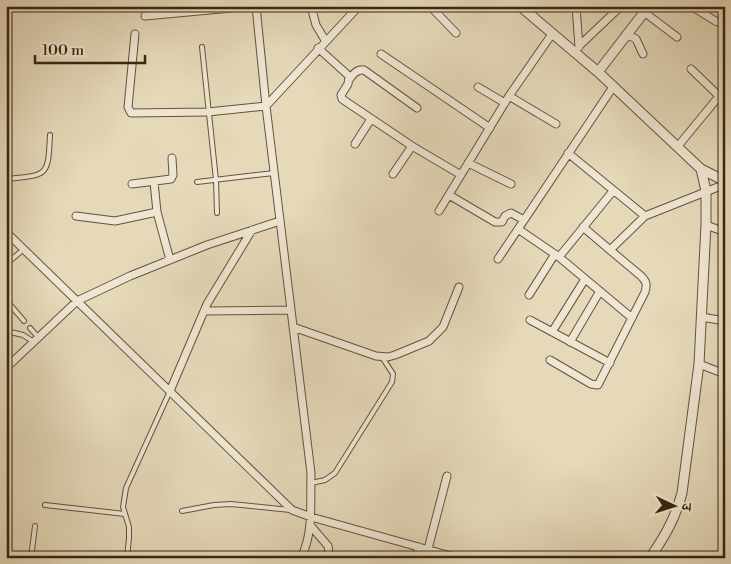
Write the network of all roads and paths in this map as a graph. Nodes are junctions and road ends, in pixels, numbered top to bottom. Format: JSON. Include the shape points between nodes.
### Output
{"nodes":[{"id":1,"x":254,"y":6,"type":"edge"},
{"id":2,"x":311,"y":6,"type":"edge"},
{"id":3,"x":358,"y":6,"type":"edge"},
{"id":4,"x":430,"y":6,"type":"edge"},
{"id":5,"x":520,"y":6,"type":"edge"},
{"id":6,"x":576,"y":6,"type":"edge"},
{"id":7,"x":691,"y":6,"type":"edge"},
{"id":8,"x":618,"y":8,"type":"dead end"},
{"id":9,"x":646,"y":9,"type":"edge"},
{"id":10,"x":146,"y":16,"type":"dead end"},
{"id":11,"x":725,"y":22,"type":"edge"},
{"id":12,"x":456,"y":33,"type":"dead end"},
{"id":13,"x":135,"y":34,"type":"dead end"},
{"id":14,"x":552,"y":34,"type":"junction"},
{"id":15,"x":626,"y":34,"type":"junction"},
{"id":16,"x":677,"y":37,"type":"dead end"},
{"id":17,"x":325,"y":40,"type":"junction"},
{"id":18,"x":580,"y":45,"type":"junction"},
{"id":19,"x":202,"y":47,"type":"dead end"},
{"id":20,"x":318,"y":48,"type":"junction"},
{"id":21,"x":382,"y":54,"type":"dead end"},
{"id":22,"x":575,"y":54,"type":"junction"},
{"id":23,"x":642,"y":54,"type":"dead end"},
{"id":24,"x":691,"y":69,"type":"dead end"},
{"id":25,"x":349,"y":80,"type":"junction"},
{"id":26,"x":607,"y":81,"type":"junction"},
{"id":27,"x":478,"y":86,"type":"dead end"},
{"id":28,"x":725,"y":88,"type":"edge"},
{"id":29,"x":510,"y":96,"type":"junction"},
{"id":30,"x":719,"y":96,"type":"junction"},
{"id":31,"x":505,"y":103,"type":"junction"},
{"id":32,"x":266,"y":106,"type":"junction"},
{"id":33,"x":417,"y":108,"type":"dead end"},
{"id":34,"x":208,"y":112,"type":"junction"},
{"id":35,"x":371,"y":119,"type":"junction"},
{"id":36,"x":556,"y":124,"type":"dead end"},
{"id":37,"x":490,"y":128,"type":"junction"},
{"id":38,"x":50,"y":135,"type":"dead end"},
{"id":39,"x":355,"y":144,"type":"dead end"},
{"id":40,"x":412,"y":146,"type":"junction"},
{"id":41,"x":678,"y":146,"type":"junction"},
{"id":42,"x":568,"y":153,"type":"junction"},
{"id":43,"x":172,"y":158,"type":"dead end"},
{"id":44,"x":468,"y":163,"type":"junction"},
{"id":45,"x":702,"y":169,"type":"junction"},
{"id":46,"x":274,"y":173,"type":"junction"},
{"id":47,"x":393,"y":174,"type":"dead end"},
{"id":48,"x":461,"y":175,"type":"junction"},
{"id":49,"x":6,"y":179,"type":"edge"},
{"id":50,"x":216,"y":180,"type":"junction"},
{"id":51,"x":154,"y":182,"type":"junction"},
{"id":52,"x":197,"y":182,"type":"dead end"},
{"id":53,"x":132,"y":184,"type":"dead end"},
{"id":54,"x":510,"y":184,"type":"dead end"},
{"id":55,"x":721,"y":184,"type":"edge"},
{"id":56,"x":613,"y":191,"type":"junction"},
{"id":57,"x":706,"y":191,"type":"junction"},
{"id":58,"x":449,"y":195,"type":"junction"},
{"id":59,"x":439,"y":211,"type":"dead end"},
{"id":60,"x":157,"y":212,"type":"junction"},
{"id":61,"x":217,"y":213,"type":"dead end"},
{"id":62,"x":76,"y":216,"type":"dead end"},
{"id":63,"x":645,"y":216,"type":"junction"},
{"id":64,"x":524,"y":220,"type":"junction"},
{"id":65,"x":280,"y":221,"type":"junction"},
{"id":66,"x":706,"y":225,"type":"junction"},
{"id":67,"x":583,"y":228,"type":"junction"},
{"id":68,"x":518,"y":229,"type":"junction"},
{"id":69,"x":252,"y":230,"type":"junction"},
{"id":70,"x":6,"y":232,"type":"edge"},
{"id":71,"x":725,"y":232,"type":"edge"},
{"id":72,"x":24,"y":249,"type":"junction"},
{"id":73,"x":610,"y":250,"type":"junction"},
{"id":74,"x":557,"y":255,"type":"junction"},
{"id":75,"x":498,"y":259,"type":"dead end"},
{"id":76,"x":170,"y":260,"type":"junction"},
{"id":77,"x":6,"y":264,"type":"edge"},
{"id":78,"x":585,"y":279,"type":"junction"},
{"id":79,"x":459,"y":287,"type":"dead end"},
{"id":80,"x":600,"y":291,"type":"junction"},
{"id":81,"x":529,"y":294,"type":"dead end"},
{"id":82,"x":6,"y":300,"type":"edge"},
{"id":83,"x":77,"y":301,"type":"junction"},
{"id":84,"x":204,"y":310,"type":"junction"},
{"id":85,"x":291,"y":310,"type":"junction"},
{"id":86,"x":701,"y":317,"type":"junction"},
{"id":87,"x":632,"y":318,"type":"junction"},
{"id":88,"x":530,"y":320,"type":"dead end"},
{"id":89,"x":24,"y":321,"type":"dead end"},
{"id":90,"x":725,"y":321,"type":"edge"},
{"id":91,"x":293,"y":327,"type":"junction"},
{"id":92,"x":30,"y":328,"type":"dead end"},
{"id":93,"x":6,"y":331,"type":"edge"},
{"id":94,"x":552,"y":332,"type":"junction"},
{"id":95,"x":36,"y":340,"type":"junction"},
{"id":96,"x":570,"y":342,"type":"junction"},
{"id":97,"x":382,"y":357,"type":"junction"},
{"id":98,"x":550,"y":360,"type":"dead end"},
{"id":99,"x":610,"y":363,"type":"junction"},
{"id":100,"x":699,"y":364,"type":"junction"},
{"id":101,"x":6,"y":368,"type":"edge"},
{"id":102,"x":725,"y":374,"type":"edge"},
{"id":103,"x":170,"y":391,"type":"junction"},
{"id":104,"x":447,"y":476,"type":"dead end"},
{"id":105,"x":310,"y":483,"type":"junction"},
{"id":106,"x":45,"y":505,"type":"dead end"},
{"id":107,"x":292,"y":510,"type":"junction"},
{"id":108,"x":182,"y":511,"type":"dead end"},
{"id":109,"x":125,"y":514,"type":"junction"},
{"id":110,"x":311,"y":517,"type":"junction"},
{"id":111,"x":310,"y":525,"type":"junction"},
{"id":112,"x":35,"y":526,"type":"dead end"},
{"id":113,"x":419,"y":547,"type":"junction"},
{"id":114,"x":428,"y":549,"type":"junction"},
{"id":115,"x":31,"y":558,"type":"edge"},
{"id":116,"x":127,"y":558,"type":"edge"},
{"id":117,"x":301,"y":558,"type":"edge"},
{"id":118,"x":330,"y":558,"type":"edge"},
{"id":119,"x":416,"y":558,"type":"edge"},
{"id":120,"x":458,"y":558,"type":"edge"},
{"id":121,"x":650,"y":558,"type":"edge"}],
"edges":[{"from":1,"to":10,"type":"street"},
{"from":1,"to":32,"type":"street"},
{"from":2,"to":17,"type":"street","via":[[316,25]]},
{"from":3,"to":17,"type":"street"},
{"from":4,"to":12,"type":"street"},
{"from":5,"to":14,"type":"street"},
{"from":6,"to":18,"type":"street"},
{"from":7,"to":11,"type":"street","via":[[717,22]]},
{"from":8,"to":18,"type":"street"},
{"from":9,"to":15,"type":"street"},
{"from":9,"to":16,"type":"street"},
{"from":13,"to":34,"type":"street","via":[[128,107],[131,113]]},
{"from":14,"to":22,"type":"street"},
{"from":14,"to":29,"type":"street"},
{"from":15,"to":23,"type":"street","via":[[636,39]]},
{"from":15,"to":26,"type":"street"},
{"from":17,"to":20,"type":"street"},
{"from":18,"to":22,"type":"street"},
{"from":19,"to":34,"type":"lane"},
{"from":20,"to":25,"type":"street","via":[[346,73]]},
{"from":20,"to":32,"type":"street"},
{"from":21,"to":37,"type":"street"},
{"from":22,"to":26,"type":"street"},
{"from":24,"to":30,"type":"street"},
{"from":25,"to":33,"type":"street","via":[[356,71],[364,70]]},
{"from":25,"to":35,"type":"street","via":[[342,99]]},
{"from":26,"to":41,"type":"street"},
{"from":26,"to":42,"type":"street"},
{"from":27,"to":31,"type":"street"},
{"from":28,"to":30,"type":"street"},
{"from":29,"to":31,"type":"street"},
{"from":29,"to":36,"type":"street"},
{"from":30,"to":41,"type":"street"},
{"from":31,"to":37,"type":"street"},
{"from":32,"to":34,"type":"street"},
{"from":32,"to":46,"type":"street"},
{"from":34,"to":50,"type":"lane"},
{"from":35,"to":39,"type":"street"},
{"from":35,"to":40,"type":"street"},
{"from":37,"to":44,"type":"street"},
{"from":38,"to":49,"type":"lane","via":[[47,169],[42,174]]},
{"from":40,"to":47,"type":"street"},
{"from":40,"to":48,"type":"street"},
{"from":41,"to":45,"type":"street"},
{"from":42,"to":56,"type":"street"},
{"from":42,"to":64,"type":"street"},
{"from":43,"to":51,"type":"street","via":[[171,179]]},
{"from":44,"to":48,"type":"street"},
{"from":44,"to":54,"type":"street"},
{"from":45,"to":55,"type":"street"},
{"from":45,"to":57,"type":"street"},
{"from":46,"to":50,"type":"lane"},
{"from":46,"to":65,"type":"street"},
{"from":48,"to":58,"type":"street"},
{"from":50,"to":52,"type":"lane"},
{"from":50,"to":61,"type":"lane"},
{"from":51,"to":53,"type":"street"},
{"from":51,"to":60,"type":"street"},
{"from":55,"to":57,"type":"street"},
{"from":56,"to":63,"type":"street"},
{"from":56,"to":67,"type":"street"},
{"from":57,"to":63,"type":"street"},
{"from":57,"to":66,"type":"street"},
{"from":58,"to":59,"type":"street"},
{"from":58,"to":64,"type":"street","via":[[495,222],[502,222],[511,213]]},
{"from":60,"to":62,"type":"street","via":[[115,220]]},
{"from":60,"to":76,"type":"street"},
{"from":63,"to":73,"type":"street"},
{"from":64,"to":68,"type":"street"},
{"from":65,"to":69,"type":"street"},
{"from":65,"to":85,"type":"street"},
{"from":66,"to":71,"type":"street"},
{"from":66,"to":86,"type":"street"},
{"from":67,"to":73,"type":"street"},
{"from":67,"to":74,"type":"street"},
{"from":68,"to":74,"type":"street"},
{"from":68,"to":75,"type":"street"},
{"from":69,"to":76,"type":"street"},
{"from":69,"to":84,"type":"street"},
{"from":70,"to":72,"type":"street"},
{"from":72,"to":77,"type":"lane"},
{"from":72,"to":83,"type":"street"},
{"from":73,"to":87,"type":"street","via":[[645,280],[645,292]]},
{"from":74,"to":78,"type":"street"},
{"from":74,"to":81,"type":"street"},
{"from":76,"to":83,"type":"street"},
{"from":78,"to":80,"type":"street"},
{"from":78,"to":94,"type":"street"},
{"from":79,"to":97,"type":"street","via":[[443,327],[433,338],[395,355]]},
{"from":80,"to":87,"type":"street"},
{"from":80,"to":96,"type":"street"},
{"from":82,"to":89,"type":"lane"},
{"from":83,"to":95,"type":"street"},
{"from":83,"to":103,"type":"street"},
{"from":84,"to":85,"type":"street"},
{"from":84,"to":103,"type":"street"},
{"from":85,"to":91,"type":"street"},
{"from":86,"to":90,"type":"street"},
{"from":86,"to":100,"type":"street"},
{"from":87,"to":99,"type":"street"},
{"from":88,"to":94,"type":"street"},
{"from":91,"to":97,"type":"street"},
{"from":91,"to":105,"type":"street"},
{"from":92,"to":95,"type":"lane"},
{"from":93,"to":95,"type":"lane"},
{"from":94,"to":96,"type":"street"},
{"from":95,"to":101,"type":"street"},
{"from":96,"to":99,"type":"street"},
{"from":97,"to":105,"type":"lane","via":[[393,374],[392,382],[335,473],[325,480]]},
{"from":98,"to":99,"type":"street","via":[[595,385],[601,382]]},
{"from":100,"to":102,"type":"street"},
{"from":100,"to":121,"type":"street","via":[[677,513]]},
{"from":103,"to":107,"type":"street"},
{"from":103,"to":109,"type":"lane","via":[[126,488],[123,499]]},
{"from":104,"to":114,"type":"street"},
{"from":105,"to":110,"type":"street"},
{"from":106,"to":109,"type":"lane"},
{"from":107,"to":108,"type":"lane","via":[[231,504]]},
{"from":107,"to":110,"type":"street"},
{"from":109,"to":116,"type":"lane","via":[[130,538]]},
{"from":110,"to":111,"type":"street"},
{"from":110,"to":113,"type":"street"},
{"from":111,"to":117,"type":"street"},
{"from":111,"to":118,"type":"street","via":[[328,546]]},
{"from":112,"to":115,"type":"lane"},
{"from":113,"to":114,"type":"street"},
{"from":113,"to":119,"type":"street"},
{"from":114,"to":120,"type":"street"}]}
